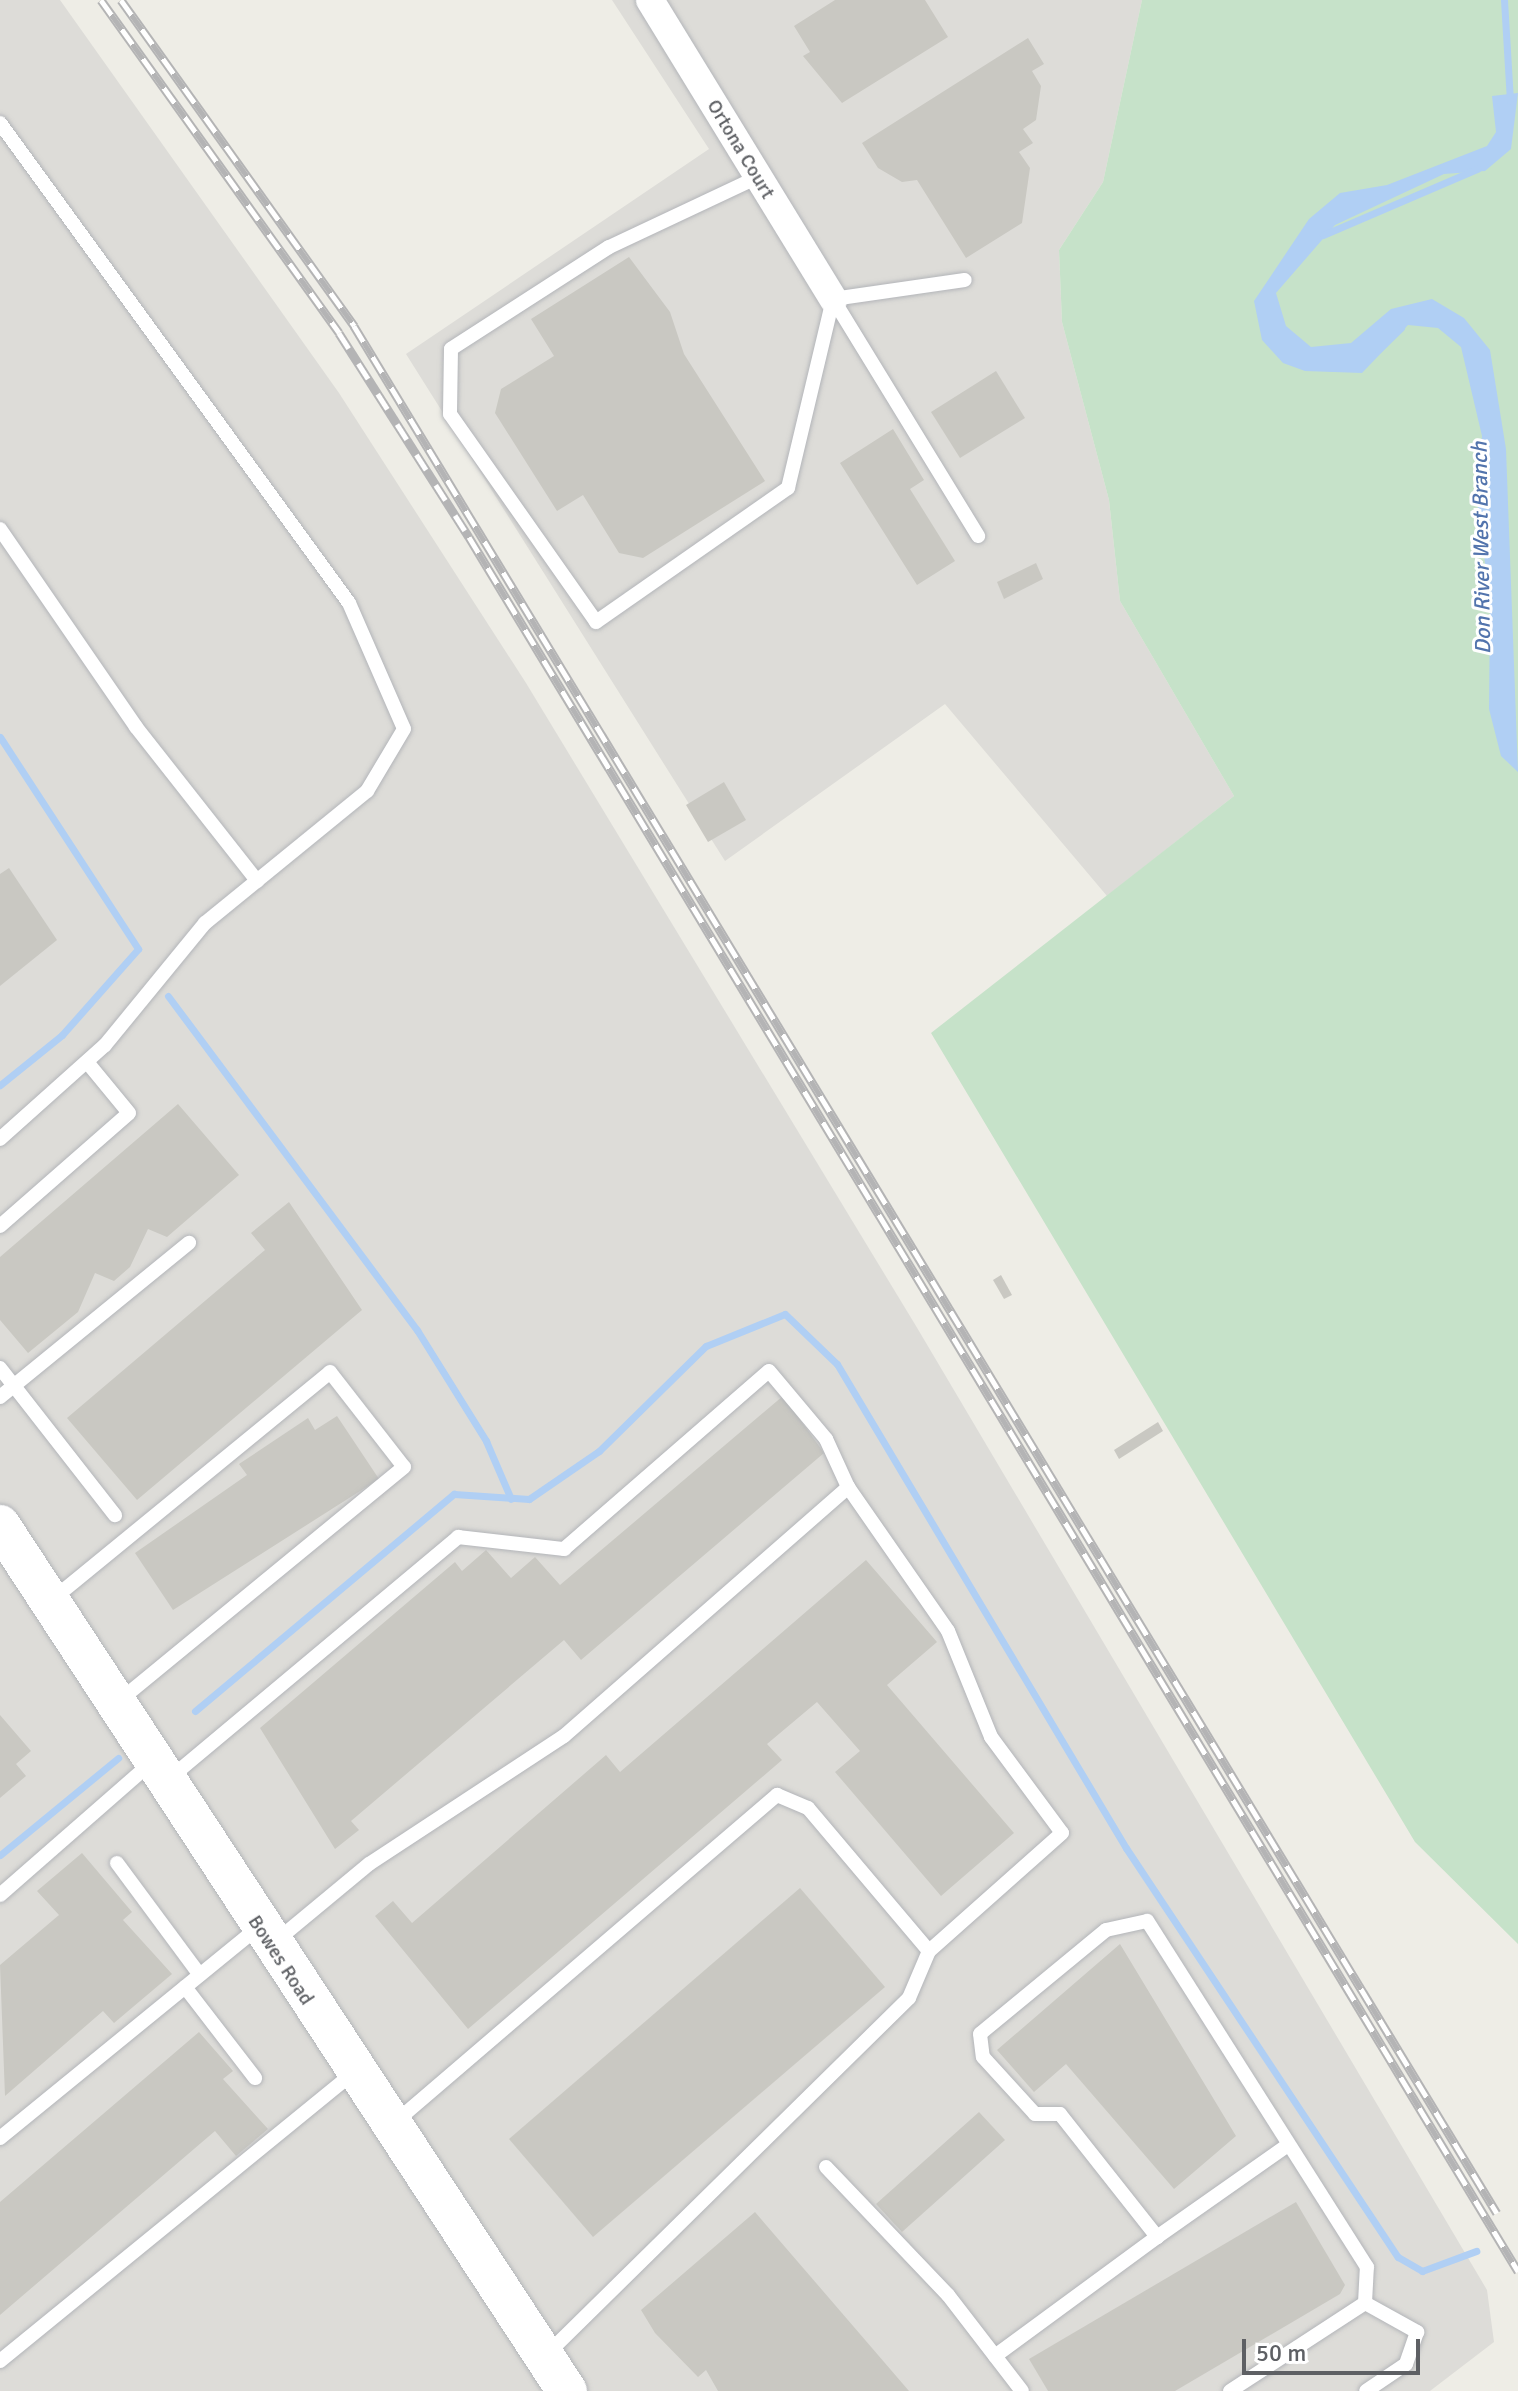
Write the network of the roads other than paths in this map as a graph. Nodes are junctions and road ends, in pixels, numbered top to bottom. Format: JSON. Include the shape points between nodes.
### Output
{"nodes":[{"id":1,"x":650,"y":0,"type":"edge"},
{"id":2,"x":0,"y":123,"type":"edge"},
{"id":3,"x":758,"y":177,"type":"junction"},
{"id":4,"x":965,"y":280,"type":"dead end"},
{"id":5,"x":833,"y":299,"type":"junction"},
{"id":6,"x":0,"y":529,"type":"edge"},
{"id":7,"x":978,"y":536,"type":"dead end"},
{"id":8,"x":257,"y":881,"type":"junction"},
{"id":9,"x":87,"y":1062,"type":"junction"},
{"id":10,"x":0,"y":1139,"type":"edge"},
{"id":11,"x":0,"y":1226,"type":"edge"},
{"id":12,"x":189,"y":1243,"type":"dead end"},
{"id":13,"x":0,"y":1368,"type":"edge"},
{"id":14,"x":13,"y":1386,"type":"junction"},
{"id":15,"x":0,"y":1397,"type":"edge"},
{"id":16,"x":848,"y":1487,"type":"junction"},
{"id":17,"x":115,"y":1515,"type":"dead end"},
{"id":18,"x":0,"y":1525,"type":"edge"},
{"id":19,"x":50,"y":1602,"type":"junction"},
{"id":20,"x":116,"y":1703,"type":"junction"},
{"id":21,"x":160,"y":1771,"type":"junction"},
{"id":22,"x":117,"y":1863,"type":"dead end"},
{"id":23,"x":0,"y":1895,"type":"edge"},
{"id":24,"x":266,"y":1936,"type":"junction"},
{"id":25,"x":929,"y":1951,"type":"junction"},
{"id":26,"x":200,"y":1975,"type":"junction"},
{"id":27,"x":185,"y":1987,"type":"junction"},
{"id":28,"x":354,"y":2072,"type":"junction"},
{"id":29,"x":255,"y":2078,"type":"dead end"},
{"id":30,"x":389,"y":2127,"type":"junction"},
{"id":31,"x":0,"y":2138,"type":"edge"},
{"id":32,"x":1288,"y":2145,"type":"junction"},
{"id":33,"x":826,"y":2167,"type":"dead end"},
{"id":34,"x":1157,"y":2237,"type":"junction"},
{"id":35,"x":1365,"y":2303,"type":"junction"},
{"id":36,"x":995,"y":2356,"type":"junction"},
{"id":37,"x":542,"y":2359,"type":"junction"},
{"id":38,"x":0,"y":2361,"type":"edge"},
{"id":39,"x":567,"y":2391,"type":"edge"},
{"id":40,"x":1022,"y":2391,"type":"edge"},
{"id":41,"x":1230,"y":2391,"type":"edge"},
{"id":42,"x":1366,"y":2391,"type":"edge"}],
"edges":[{"from":1,"to":3,"type":"street","name":"Ortona Court"},
{"from":2,"to":8,"type":"lane","via":[[349,603],[404,729],[367,791]]},
{"from":3,"to":5,"type":"street","name":"Ortona Court"},
{"from":3,"to":5,"type":"lane","via":[[609,247],[451,349],[450,414],[596,622],[788,488]]},
{"from":4,"to":5,"type":"lane"},
{"from":5,"to":7,"type":"lane"},
{"from":6,"to":8,"type":"lane","via":[[136,727]]},
{"from":8,"to":9,"type":"lane","via":[[205,923]]},
{"from":9,"to":10,"type":"lane"},
{"from":9,"to":11,"type":"lane","via":[[129,1113]]},
{"from":12,"to":14,"type":"lane"},
{"from":13,"to":14,"type":"lane"},
{"from":14,"to":15,"type":"lane"},
{"from":14,"to":17,"type":"lane"},
{"from":16,"to":21,"type":"lane","via":[[826,1439],[769,1371],[564,1549],[458,1537]]},
{"from":16,"to":24,"type":"lane","via":[[564,1736]]},
{"from":16,"to":25,"type":"lane","via":[[948,1631],[991,1737],[1062,1833]]},
{"from":18,"to":19,"type":"street","name":"Bowes Road"},
{"from":19,"to":20,"type":"street","name":"Bowes Road"},
{"from":19,"to":20,"type":"lane","via":[[330,1372],[404,1467]]},
{"from":20,"to":21,"type":"street","name":"Bowes Road"},
{"from":21,"to":23,"type":"lane"},
{"from":21,"to":24,"type":"street","name":"Bowes Road"},
{"from":22,"to":26,"type":"lane"},
{"from":24,"to":26,"type":"lane"},
{"from":24,"to":28,"type":"street","name":"Bowes Road"},
{"from":25,"to":30,"type":"lane","via":[[808,1808],[777,1795]]},
{"from":25,"to":37,"type":"lane","via":[[909,1998]]},
{"from":26,"to":27,"type":"lane"},
{"from":27,"to":29,"type":"lane"},
{"from":27,"to":31,"type":"lane"},
{"from":28,"to":30,"type":"street","name":"Bowes Road"},
{"from":28,"to":38,"type":"lane"},
{"from":30,"to":37,"type":"street","name":"Bowes Road"},
{"from":32,"to":34,"type":"lane"},
{"from":32,"to":34,"type":"lane","via":[[1147,1921],[1106,1930],[980,2034],[983,2057],[1035,2114],[1060,2114]]},
{"from":32,"to":35,"type":"lane","via":[[1367,2267]]},
{"from":33,"to":36,"type":"lane","via":[[948,2295]]},
{"from":34,"to":36,"type":"lane"},
{"from":35,"to":41,"type":"lane"},
{"from":35,"to":42,"type":"lane","via":[[1417,2332],[1406,2364]]},
{"from":36,"to":40,"type":"lane"},
{"from":37,"to":39,"type":"street","name":"Bowes Road"}]}
